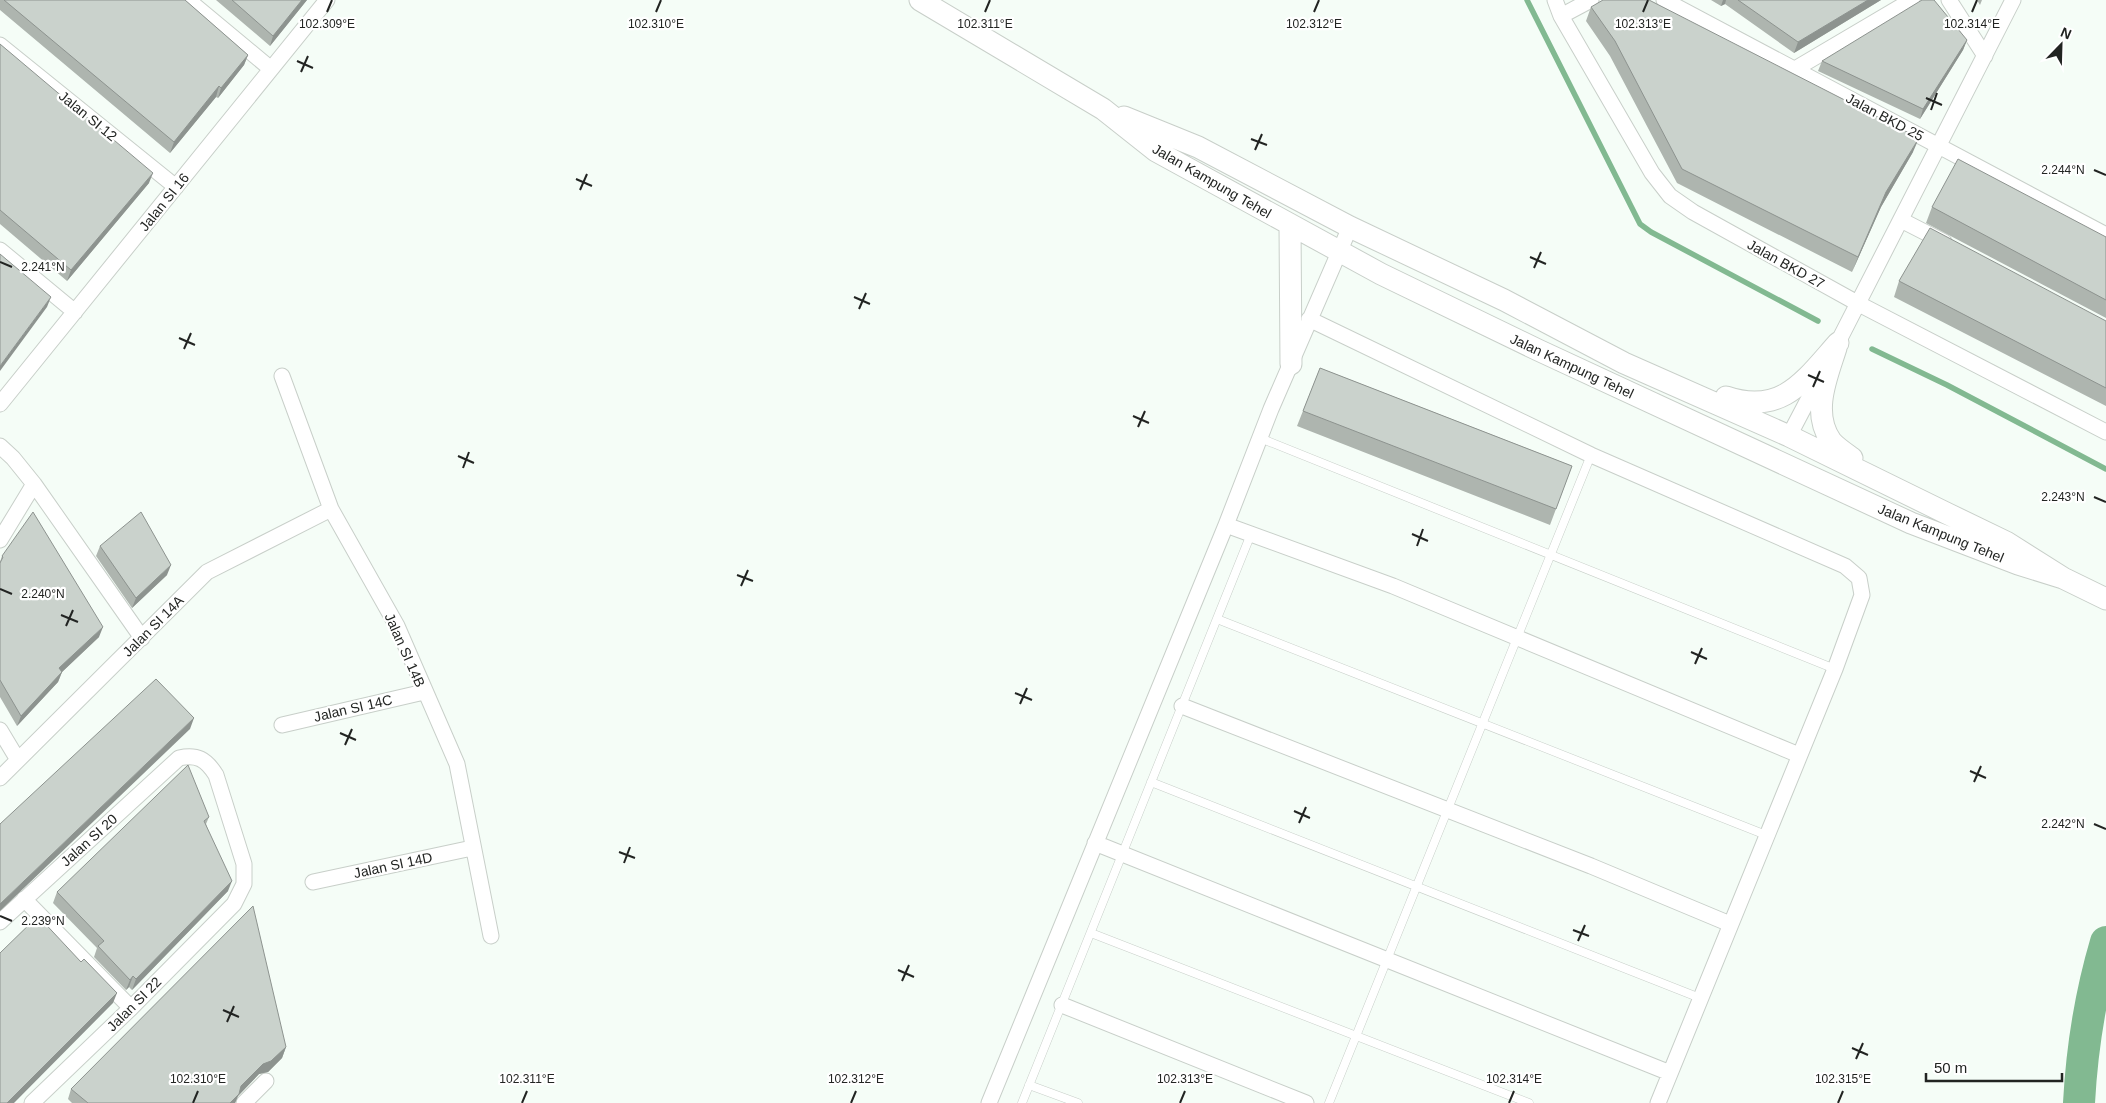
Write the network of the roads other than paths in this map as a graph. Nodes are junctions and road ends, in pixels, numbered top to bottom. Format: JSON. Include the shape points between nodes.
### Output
{"nodes":[{"id":1,"x":188,"y":0,"type":"edge"},
{"id":2,"x":327,"y":0,"type":"edge"},
{"id":3,"x":920,"y":0,"type":"edge"},
{"id":4,"x":1555,"y":0,"type":"edge"},
{"id":5,"x":1591,"y":0,"type":"edge"},
{"id":6,"x":1664,"y":0,"type":"edge"},
{"id":7,"x":1912,"y":0,"type":"edge"},
{"id":8,"x":1949,"y":0,"type":"edge"},
{"id":9,"x":2014,"y":0,"type":"edge"},
{"id":10,"x":1561,"y":16,"type":"junction"},
{"id":11,"x":0,"y":45,"type":"edge"},
{"id":12,"x":1985,"y":56,"type":"junction"},
{"id":13,"x":1795,"y":69,"type":"junction"},
{"id":14,"x":271,"y":70,"type":"junction"},
{"id":15,"x":1103,"y":109,"type":"junction"},
{"id":16,"x":1940,"y":147,"type":"junction"},
{"id":17,"x":176,"y":187,"type":"junction"},
{"id":18,"x":1901,"y":220,"type":"junction"},
{"id":19,"x":1290,"y":225,"type":"junction"},
{"id":20,"x":1350,"y":227,"type":"junction"},
{"id":21,"x":2106,"y":235,"type":"edge"},
{"id":22,"x":0,"y":250,"type":"edge"},
{"id":23,"x":1961,"y":251,"type":"edge"},
{"id":24,"x":1339,"y":252,"type":"junction"},
{"id":25,"x":1859,"y":304,"type":"junction"},
{"id":26,"x":75,"y":312,"type":"junction"},
{"id":27,"x":1309,"y":319,"type":"junction"},
{"id":28,"x":1838,"y":342,"type":"junction"},
{"id":29,"x":1538,"y":350,"type":"junction"},
{"id":30,"x":1624,"y":363,"type":"junction"},
{"id":31,"x":1291,"y":364,"type":"junction"},
{"id":32,"x":282,"y":376,"type":"dead end"},
{"id":33,"x":0,"y":404,"type":"edge"},
{"id":34,"x":2106,"y":432,"type":"edge"},
{"id":35,"x":1790,"y":436,"type":"junction"},
{"id":36,"x":1260,"y":438,"type":"junction"},
{"id":37,"x":0,"y":446,"type":"edge"},
{"id":38,"x":1591,"y":455,"type":"junction"},
{"id":39,"x":34,"y":484,"type":"junction"},
{"id":40,"x":331,"y":509,"type":"junction"},
{"id":41,"x":1946,"y":512,"type":"junction"},
{"id":42,"x":1911,"y":524,"type":"junction"},
{"id":43,"x":1226,"y":525,"type":"junction"},
{"id":44,"x":1250,"y":534,"type":"junction"},
{"id":45,"x":0,"y":540,"type":"edge"},
{"id":46,"x":1551,"y":554,"type":"junction"},
{"id":47,"x":2063,"y":578,"type":"junction"},
{"id":48,"x":2106,"y":599,"type":"edge"},
{"id":49,"x":1217,"y":619,"type":"junction"},
{"id":50,"x":142,"y":638,"type":"junction"},
{"id":51,"x":1517,"y":638,"type":"junction"},
{"id":52,"x":1835,"y":669,"type":"junction"},
{"id":53,"x":424,"y":692,"type":"junction"},
{"id":54,"x":1182,"y":706,"type":"junction"},
{"id":55,"x":1482,"y":724,"type":"junction"},
{"id":56,"x":282,"y":725,"type":"dead end"},
{"id":57,"x":0,"y":730,"type":"edge"},
{"id":58,"x":1799,"y":755,"type":"junction"},
{"id":59,"x":18,"y":760,"type":"junction"},
{"id":60,"x":0,"y":778,"type":"edge"},
{"id":61,"x":1151,"y":782,"type":"junction"},
{"id":62,"x":1448,"y":810,"type":"junction"},
{"id":63,"x":1766,"y":835,"type":"junction"},
{"id":64,"x":1095,"y":842,"type":"junction"},
{"id":65,"x":472,"y":848,"type":"junction"},
{"id":66,"x":1122,"y":854,"type":"junction"},
{"id":67,"x":313,"y":882,"type":"dead end"},
{"id":68,"x":1417,"y":885,"type":"junction"},
{"id":69,"x":24,"y":899,"type":"junction"},
{"id":70,"x":234,"y":904,"type":"joint"},
{"id":71,"x":0,"y":922,"type":"edge"},
{"id":72,"x":1730,"y":924,"type":"junction"},
{"id":73,"x":1091,"y":932,"type":"junction"},
{"id":74,"x":492,"y":936,"type":"dead end"},
{"id":75,"x":1386,"y":959,"type":"junction"},
{"id":76,"x":1700,"y":998,"type":"junction"},
{"id":77,"x":1062,"y":1005,"type":"junction"},
{"id":78,"x":131,"y":1008,"type":"junction"},
{"id":79,"x":1356,"y":1035,"type":"junction"},
{"id":80,"x":1670,"y":1073,"type":"junction"},
{"id":81,"x":266,"y":1081,"type":"dead end"},
{"id":82,"x":1029,"y":1085,"type":"junction"},
{"id":83,"x":41,"y":1100,"type":"edge"},
{"id":84,"x":244,"y":1103,"type":"edge"},
{"id":85,"x":989,"y":1103,"type":"edge"},
{"id":86,"x":1022,"y":1103,"type":"edge"},
{"id":87,"x":1078,"y":1103,"type":"edge"},
{"id":88,"x":1306,"y":1103,"type":"edge"},
{"id":89,"x":1329,"y":1103,"type":"edge"},
{"id":90,"x":1529,"y":1103,"type":"edge"},
{"id":91,"x":1658,"y":1103,"type":"edge"}],
"edges":[{"from":1,"to":14,"type":"street"},
{"from":2,"to":14,"type":"street","name":"Jalan SI 16"},
{"from":3,"to":15,"type":"main road","name":"Jalan Kampung Tehel"},
{"from":4,"to":10,"type":"street","name":"Jalan BKD 27"},
{"from":5,"to":10,"type":"street"},
{"from":6,"to":13,"type":"street","name":"Jalan BKD 25"},
{"from":7,"to":13,"type":"street"},
{"from":8,"to":12,"type":"street"},
{"from":9,"to":12,"type":"street"},
{"from":10,"to":25,"type":"street","name":"Jalan BKD 27","via":[[1652,173],[1670,196]]},
{"from":11,"to":17,"type":"street","name":"Jalan SI 12"},
{"from":12,"to":16,"type":"street"},
{"from":13,"to":16,"type":"street","name":"Jalan BKD 25"},
{"from":14,"to":17,"type":"street","name":"Jalan SI 16"},
{"from":15,"to":19,"type":"main road","name":"Jalan Kampung Tehel","via":[[1156,150]]},
{"from":15,"to":20,"type":"main road","name":"Jalan Kampung Tehel","via":[[1214,155]]},
{"from":16,"to":18,"type":"street"},
{"from":16,"to":21,"type":"street","name":"Jalan BKD 25"},
{"from":17,"to":26,"type":"street","name":"Jalan SI 16"},
{"from":18,"to":23,"type":"street"},
{"from":18,"to":25,"type":"street"},
{"from":19,"to":24,"type":"main road","name":"Jalan Kampung Tehel"},
{"from":19,"to":31,"type":"main road"},
{"from":20,"to":24,"type":"street"},
{"from":20,"to":30,"type":"main road","name":"Jalan Kampung Tehel","via":[[1504,300]]},
{"from":22,"to":26,"type":"street"},
{"from":24,"to":27,"type":"street"},
{"from":24,"to":29,"type":"main road","name":"Jalan Kampung Tehel"},
{"from":25,"to":28,"type":"street"},
{"from":25,"to":34,"type":"street","name":"Jalan BKD 27"},
{"from":26,"to":33,"type":"street","name":"Jalan SI 16"},
{"from":27,"to":31,"type":"street"},
{"from":27,"to":38,"type":"street"},
{"from":28,"to":30,"type":"main road","via":[[1791,391],[1771,401],[1750,404]]},
{"from":28,"to":35,"type":"street"},
{"from":28,"to":41,"type":"main road","via":[[1821,408],[1823,426],[1832,442],[1852,458]]},
{"from":29,"to":35,"type":"main road","via":[[1635,385],[1749,437],[1768,440]]},
{"from":29,"to":42,"type":"main road","name":"Jalan Kampung Tehel"},
{"from":30,"to":35,"type":"main road","name":"Jalan Kampung Tehel"},
{"from":31,"to":36,"type":"street"},
{"from":32,"to":40,"type":"street","name":"Jalan SI 14B"},
{"from":35,"to":41,"type":"main road","name":"Jalan Kampung Tehel"},
{"from":35,"to":42,"type":"main road","via":[[1798,455],[1807,464],[1882,502]]},
{"from":36,"to":43,"type":"street"},
{"from":36,"to":46,"type":"lane"},
{"from":37,"to":39,"type":"street"},
{"from":38,"to":46,"type":"lane"},
{"from":38,"to":52,"type":"street","via":[[1845,566],[1859,578],[1862,595]]},
{"from":39,"to":45,"type":"street"},
{"from":39,"to":50,"type":"street"},
{"from":40,"to":50,"type":"street","name":"Jalan SI 14A","via":[[207,572]]},
{"from":40,"to":53,"type":"street","name":"Jalan SI 14B","via":[[397,626]]},
{"from":41,"to":47,"type":"main road","name":"Jalan Kampung Tehel","via":[[2006,542]]},
{"from":42,"to":47,"type":"main road","name":"Jalan Kampung Tehel"},
{"from":43,"to":44,"type":"street"},
{"from":43,"to":64,"type":"street"},
{"from":44,"to":49,"type":"lane"},
{"from":44,"to":51,"type":"street","via":[[1393,586]]},
{"from":46,"to":51,"type":"lane"},
{"from":46,"to":52,"type":"lane"},
{"from":47,"to":48,"type":"main road","name":"Jalan Kampung Tehel"},
{"from":49,"to":54,"type":"lane"},
{"from":49,"to":55,"type":"lane"},
{"from":50,"to":59,"type":"street","name":"Jalan SI 14A"},
{"from":51,"to":55,"type":"lane"},
{"from":51,"to":58,"type":"street"},
{"from":52,"to":58,"type":"street"},
{"from":53,"to":56,"type":"street","name":"Jalan SI 14C"},
{"from":53,"to":65,"type":"street","name":"Jalan SI 14B","via":[[457,764]]},
{"from":54,"to":61,"type":"lane"},
{"from":54,"to":62,"type":"street"},
{"from":55,"to":62,"type":"lane"},
{"from":55,"to":63,"type":"lane"},
{"from":57,"to":59,"type":"street"},
{"from":58,"to":63,"type":"street"},
{"from":59,"to":60,"type":"street","name":"Jalan SI 14A"},
{"from":61,"to":66,"type":"lane"},
{"from":61,"to":68,"type":"lane"},
{"from":62,"to":68,"type":"lane"},
{"from":62,"to":72,"type":"street"},
{"from":63,"to":72,"type":"street"},
{"from":64,"to":66,"type":"street"},
{"from":64,"to":85,"type":"street"},
{"from":65,"to":67,"type":"street","name":"Jalan SI 14D"},
{"from":65,"to":74,"type":"street","name":"Jalan SI 14B"},
{"from":66,"to":73,"type":"lane"},
{"from":66,"to":75,"type":"street"},
{"from":68,"to":75,"type":"lane"},
{"from":68,"to":76,"type":"lane"},
{"from":69,"to":70,"type":"street","name":"Jalan SI 20","via":[[179,758],[190,756],[200,757],[209,763],[216,774],[244,864],[244,884]]},
{"from":69,"to":71,"type":"street","name":"Jalan SI 20"},
{"from":69,"to":78,"type":"street"},
{"from":70,"to":78,"type":"street","name":"Jalan SI 22"},
{"from":72,"to":76,"type":"street"},
{"from":73,"to":77,"type":"lane"},
{"from":73,"to":79,"type":"lane"},
{"from":75,"to":79,"type":"lane"},
{"from":75,"to":80,"type":"street"},
{"from":76,"to":80,"type":"street"},
{"from":77,"to":82,"type":"lane"},
{"from":77,"to":88,"type":"street"},
{"from":78,"to":83,"type":"street","name":"Jalan SI 22"},
{"from":79,"to":89,"type":"lane"},
{"from":79,"to":90,"type":"lane"},
{"from":80,"to":91,"type":"street"},
{"from":81,"to":84,"type":"street"},
{"from":82,"to":86,"type":"lane"},
{"from":82,"to":87,"type":"lane"}]}
